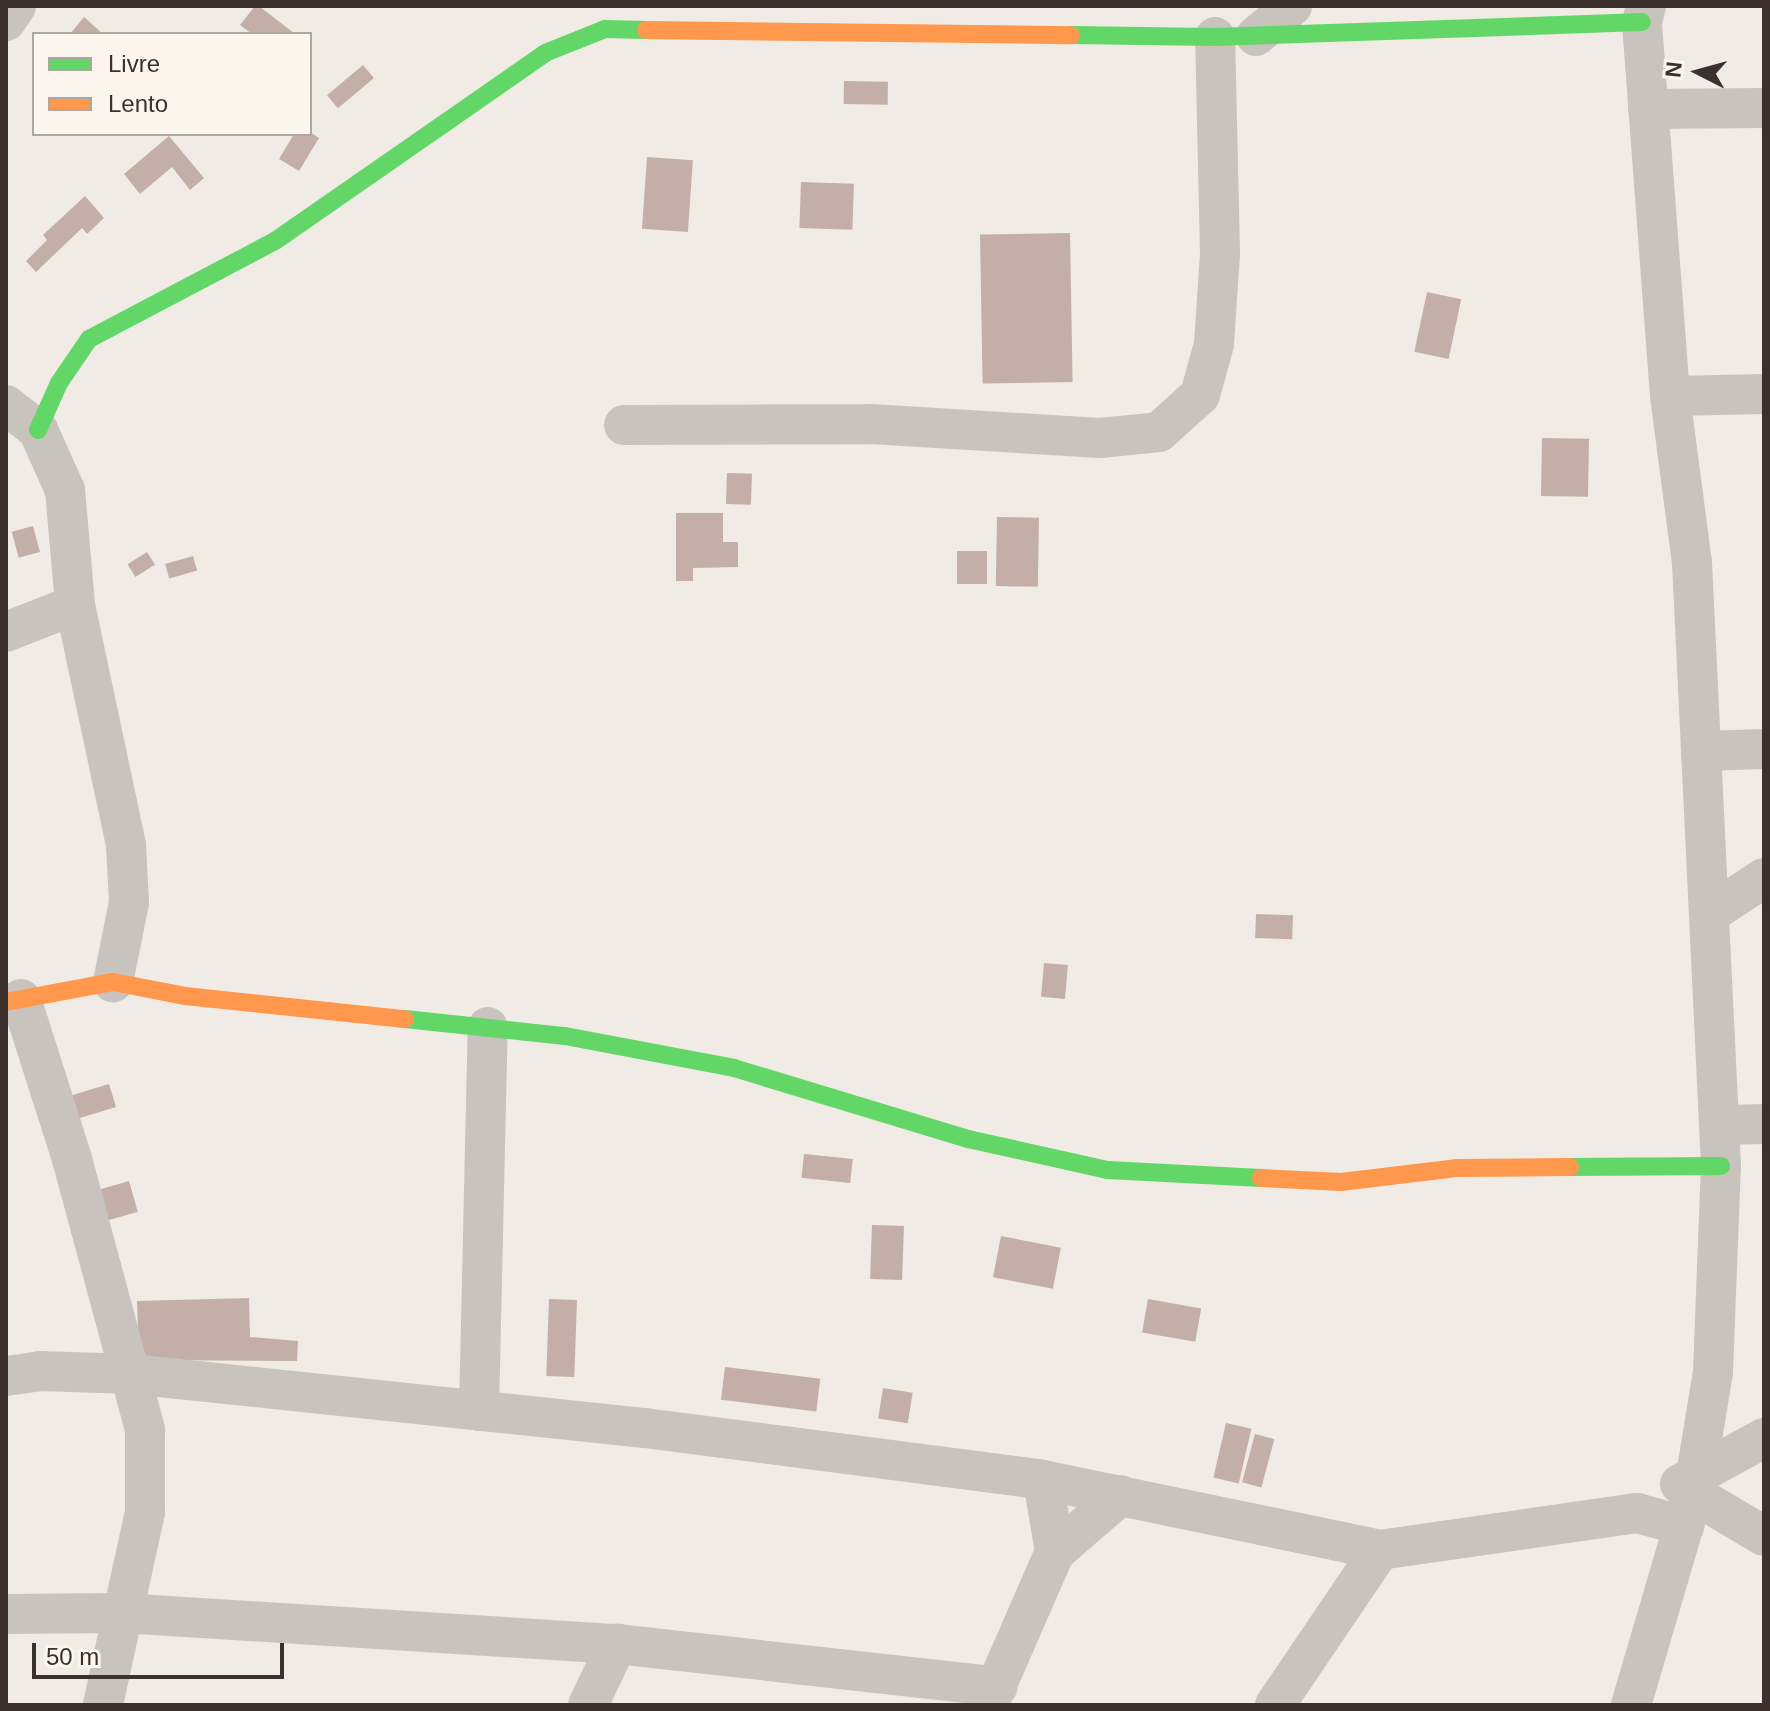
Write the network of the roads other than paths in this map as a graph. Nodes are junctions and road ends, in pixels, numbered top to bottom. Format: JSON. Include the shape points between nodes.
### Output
{"nodes":[{"id":1,"x":16,"y":6,"type":"edge"},
{"id":2,"x":1292,"y":6,"type":"edge"},
{"id":3,"x":1644,"y":14,"type":"edge"},
{"id":4,"x":596,"y":20,"type":"edge"},
{"id":5,"x":6,"y":21,"type":"edge"},
{"id":6,"x":1256,"y":36,"type":"junction"},
{"id":7,"x":1215,"y":37,"type":"junction"},
{"id":8,"x":1764,"y":108,"type":"edge"},
{"id":9,"x":1648,"y":109,"type":"junction"},
{"id":10,"x":1764,"y":394,"type":"edge"},
{"id":11,"x":1670,"y":396,"type":"junction"},
{"id":12,"x":6,"y":405,"type":"edge"},
{"id":13,"x":624,"y":425,"type":"dead end"},
{"id":14,"x":38,"y":430,"type":"junction"},
{"id":15,"x":75,"y":605,"type":"junction"},
{"id":16,"x":6,"y":632,"type":"edge"},
{"id":17,"x":1764,"y":749,"type":"edge"},
{"id":18,"x":1703,"y":751,"type":"junction"},
{"id":19,"x":1709,"y":860,"type":"junction"},
{"id":20,"x":1764,"y":862,"type":"edge"},
{"id":21,"x":1764,"y":878,"type":"edge"},
{"id":22,"x":1712,"y":912,"type":"junction"},
{"id":23,"x":113,"y":982,"type":"junction"},
{"id":24,"x":14,"y":1000,"type":"edge"},
{"id":25,"x":488,"y":1027,"type":"junction"},
{"id":26,"x":1764,"y":1124,"type":"edge"},
{"id":27,"x":1720,"y":1125,"type":"junction"},
{"id":28,"x":1721,"y":1166,"type":"junction"},
{"id":29,"x":131,"y":1374,"type":"junction"},
{"id":30,"x":6,"y":1376,"type":"edge"},
{"id":31,"x":479,"y":1411,"type":"junction"},
{"id":32,"x":1764,"y":1438,"type":"edge"},
{"id":33,"x":1043,"y":1480,"type":"junction"},
{"id":34,"x":1121,"y":1495,"type":"junction"},
{"id":35,"x":1690,"y":1498,"type":"junction"},
{"id":36,"x":1637,"y":1513,"type":"junction"},
{"id":37,"x":1764,"y":1536,"type":"edge"},
{"id":38,"x":1380,"y":1550,"type":"junction"},
{"id":39,"x":1055,"y":1552,"type":"junction"},
{"id":40,"x":122,"y":1613,"type":"junction"},
{"id":41,"x":6,"y":1614,"type":"edge"},
{"id":42,"x":617,"y":1644,"type":"junction"},
{"id":43,"x":993,"y":1696,"type":"edge"},
{"id":44,"x":103,"y":1705,"type":"edge"},
{"id":45,"x":588,"y":1705,"type":"edge"},
{"id":46,"x":1275,"y":1705,"type":"edge"},
{"id":47,"x":1631,"y":1705,"type":"edge"}],
"edges":[{"from":1,"to":5,"type":"street"},
{"from":2,"to":6,"type":"street"},
{"from":3,"to":6,"type":"street"},
{"from":3,"to":9,"type":"street"},
{"from":4,"to":7,"type":"street","via":[[605,29]]},
{"from":4,"to":14,"type":"street","via":[[275,241],[89,339],[59,383]]},
{"from":6,"to":7,"type":"street"},
{"from":7,"to":13,"type":"street","via":[[1220,253],[1214,344],[1200,395],[1159,432],[1100,438],[871,424]]},
{"from":8,"to":9,"type":"street"},
{"from":9,"to":11,"type":"street"},
{"from":10,"to":11,"type":"street"},
{"from":11,"to":18,"type":"street","via":[[1692,563]]},
{"from":12,"to":14,"type":"street"},
{"from":14,"to":15,"type":"street","via":[[65,490]]},
{"from":15,"to":16,"type":"street"},
{"from":15,"to":23,"type":"street","via":[[126,845],[129,902]]},
{"from":17,"to":18,"type":"street"},
{"from":18,"to":19,"type":"street"},
{"from":19,"to":20,"type":"street"},
{"from":19,"to":22,"type":"street"},
{"from":21,"to":22,"type":"street"},
{"from":22,"to":27,"type":"street"},
{"from":23,"to":24,"type":"street"},
{"from":23,"to":25,"type":"street","via":[[185,996]]},
{"from":24,"to":29,"type":"street"},
{"from":25,"to":28,"type":"street","via":[[734,1068],[968,1139],[1108,1170],[1341,1182],[1456,1168]]},
{"from":25,"to":31,"type":"street"},
{"from":26,"to":27,"type":"street"},
{"from":27,"to":28,"type":"street"},
{"from":28,"to":35,"type":"street","via":[[1713,1372]]},
{"from":29,"to":30,"type":"street","via":[[40,1371]]},
{"from":29,"to":31,"type":"street"},
{"from":29,"to":40,"type":"street","via":[[145,1430],[145,1512]]},
{"from":31,"to":33,"type":"street"},
{"from":32,"to":35,"type":"street"},
{"from":33,"to":34,"type":"street"},
{"from":33,"to":39,"type":"street"},
{"from":34,"to":38,"type":"street"},
{"from":34,"to":39,"type":"street"},
{"from":35,"to":36,"type":"street"},
{"from":35,"to":36,"type":"street"},
{"from":35,"to":37,"type":"street"},
{"from":35,"to":47,"type":"street"},
{"from":36,"to":38,"type":"street"},
{"from":38,"to":46,"type":"street"},
{"from":39,"to":43,"type":"street"},
{"from":40,"to":41,"type":"street"},
{"from":40,"to":42,"type":"street"},
{"from":40,"to":44,"type":"street"},
{"from":42,"to":43,"type":"street"},
{"from":42,"to":45,"type":"street"}]}
